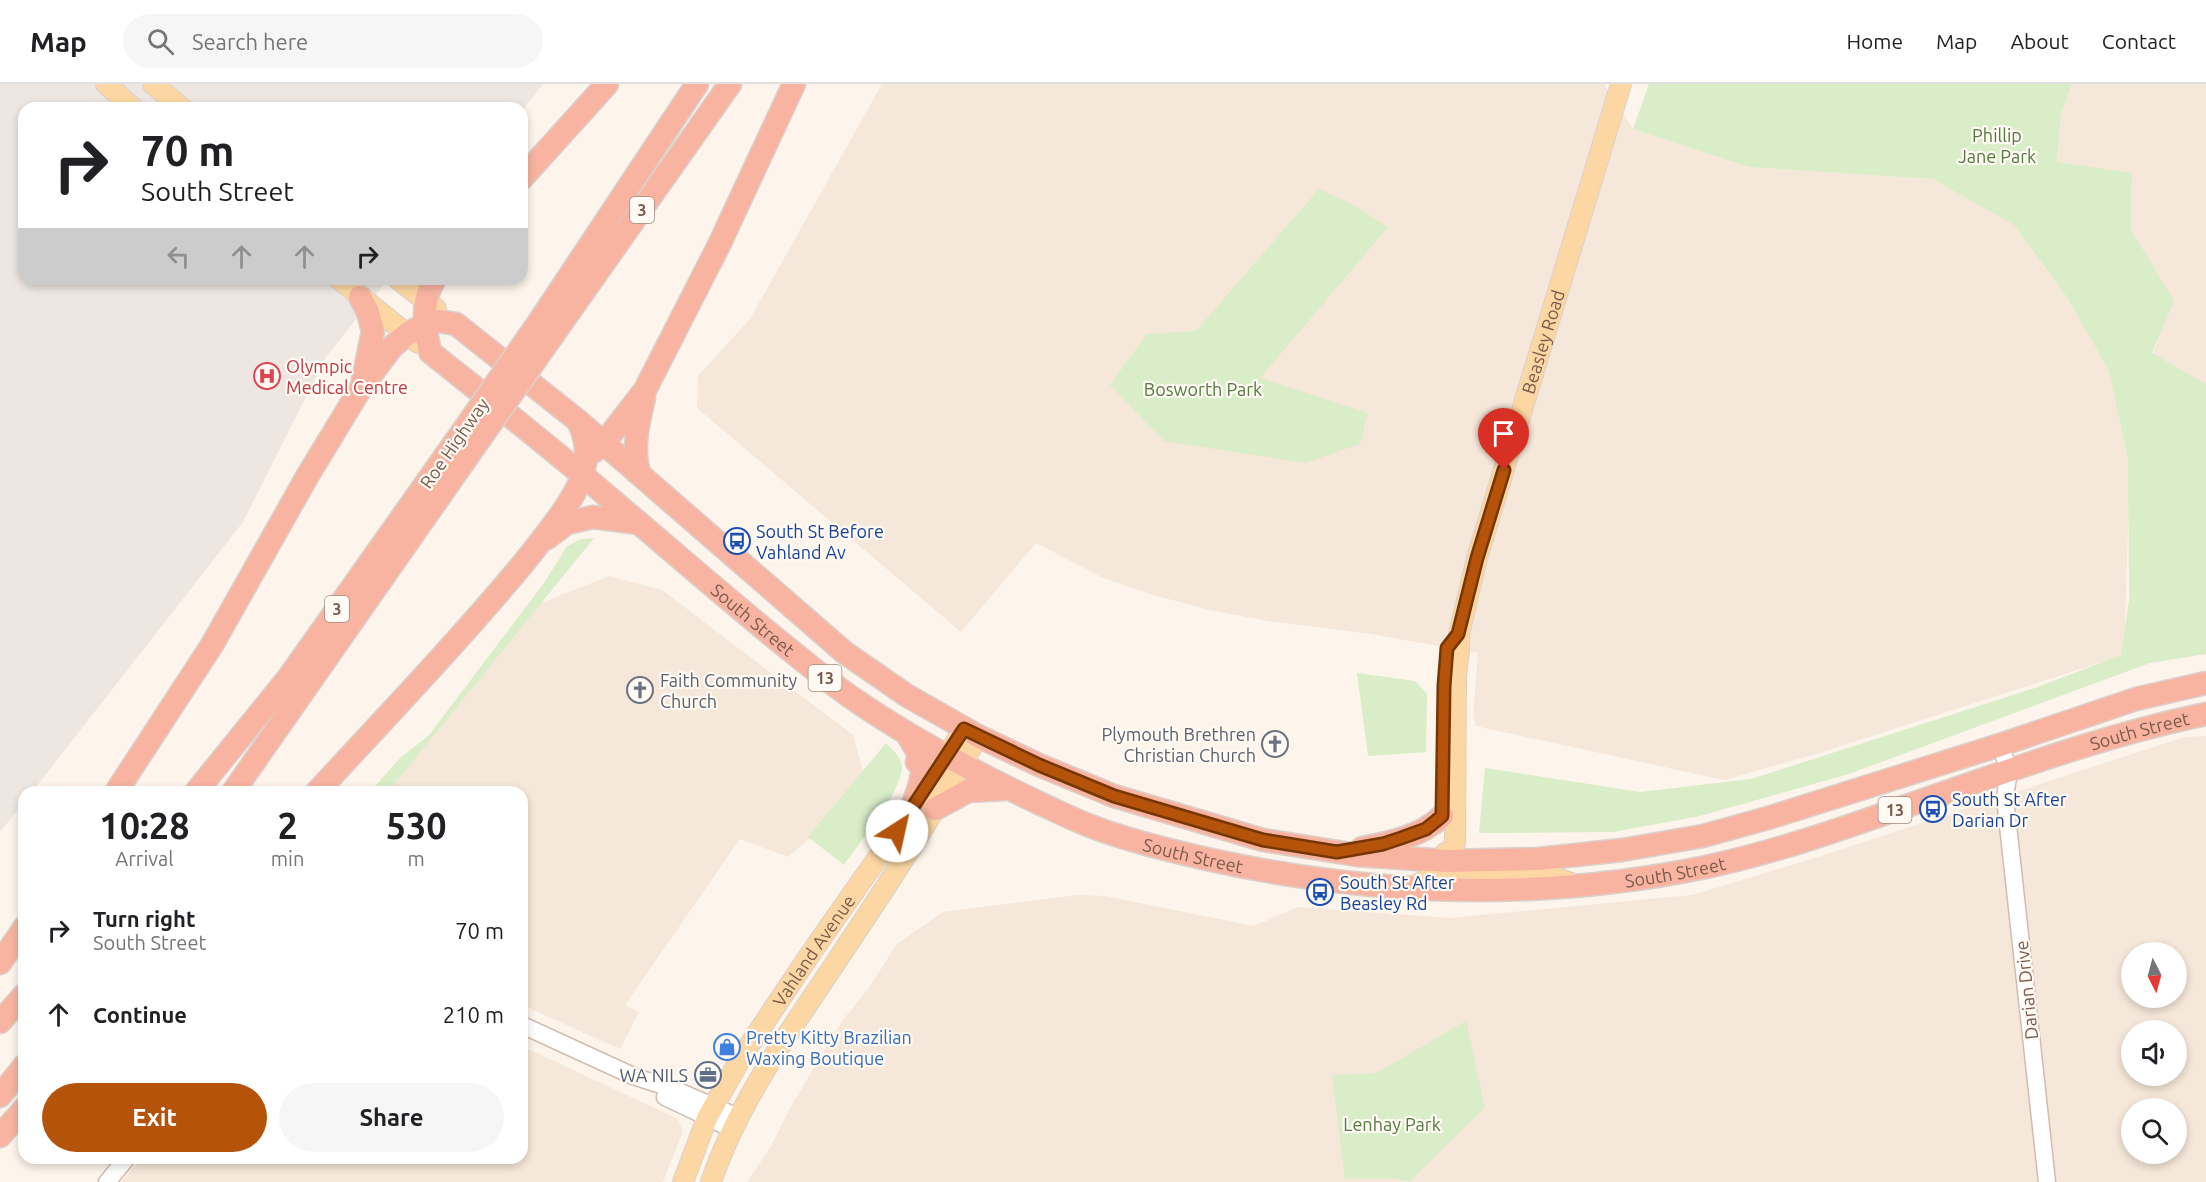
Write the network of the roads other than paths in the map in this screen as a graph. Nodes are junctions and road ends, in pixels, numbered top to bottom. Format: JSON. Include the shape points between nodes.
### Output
{"nodes":[{"id":1,"x":106,"y":84,"type":"edge"},
{"id":2,"x":153,"y":84,"type":"edge"},
{"id":3,"x":607,"y":84,"type":"edge"},
{"id":4,"x":697,"y":84,"type":"edge"},
{"id":5,"x":730,"y":84,"type":"edge"},
{"id":6,"x":794,"y":84,"type":"edge"},
{"id":7,"x":1621,"y":84,"type":"edge"},
{"id":8,"x":126,"y":102,"type":"edge"},
{"id":9,"x":175,"y":102,"type":"edge"},
{"id":10,"x":528,"y":171,"type":"edge"},
{"id":11,"x":346,"y":285,"type":"edge"},
{"id":12,"x":406,"y":285,"type":"edge"},
{"id":13,"x":433,"y":285,"type":"edge"},
{"id":14,"x":360,"y":297,"type":"junction"},
{"id":15,"x":426,"y":301,"type":"junction"},
{"id":16,"x":456,"y":324,"type":"junction"},
{"id":17,"x":546,"y":328,"type":"junction"},
{"id":18,"x":416,"y":329,"type":"junction"},
{"id":19,"x":361,"y":388,"type":"junction"},
{"id":20,"x":645,"y":390,"type":"junction"},
{"id":21,"x":477,"y":427,"type":"junction"},
{"id":22,"x":591,"y":458,"type":"junction"},
{"id":23,"x":639,"y":473,"type":"junction"},
{"id":24,"x":639,"y":523,"type":"junction"},
{"id":25,"x":537,"y":546,"type":"junction"},
{"id":26,"x":1458,"y":634,"type":"junction"},
{"id":27,"x":2206,"y":684,"type":"edge"},
{"id":28,"x":2206,"y":714,"type":"edge"},
{"id":29,"x":971,"y":732,"type":"junction"},
{"id":30,"x":906,"y":733,"type":"junction"},
{"id":31,"x":1993,"y":747,"type":"junction"},
{"id":32,"x":954,"y":761,"type":"junction"},
{"id":33,"x":2001,"y":773,"type":"junction"},
{"id":34,"x":120,"y":786,"type":"edge"},
{"id":35,"x":201,"y":786,"type":"edge"},
{"id":36,"x":237,"y":786,"type":"edge"},
{"id":37,"x":323,"y":786,"type":"edge"},
{"id":38,"x":1010,"y":789,"type":"junction"},
{"id":39,"x":935,"y":809,"type":"junction"},
{"id":40,"x":909,"y":816,"type":"junction"},
{"id":41,"x":1442,"y":816,"type":"junction"},
{"id":42,"x":1337,"y":852,"type":"junction"},
{"id":43,"x":1447,"y":861,"type":"junction"},
{"id":44,"x":1579,"y":886,"type":"junction"},
{"id":45,"x":1407,"y":889,"type":"junction"},
{"id":46,"x":18,"y":937,"type":"edge"},
{"id":47,"x":0,"y":963,"type":"edge"},
{"id":48,"x":18,"y":1002,"type":"edge"},
{"id":49,"x":0,"y":1022,"type":"edge"},
{"id":50,"x":528,"y":1028,"type":"edge"},
{"id":51,"x":18,"y":1074,"type":"edge"},
{"id":52,"x":0,"y":1096,"type":"edge"},
{"id":53,"x":711,"y":1112,"type":"junction"},
{"id":54,"x":18,"y":1116,"type":"edge"},
{"id":55,"x":735,"y":1123,"type":"junction"},
{"id":56,"x":0,"y":1136,"type":"edge"},
{"id":57,"x":122,"y":1164,"type":"edge"},
{"id":58,"x":107,"y":1182,"type":"edge"},
{"id":59,"x":683,"y":1182,"type":"edge"},
{"id":60,"x":711,"y":1182,"type":"edge"},
{"id":61,"x":2048,"y":1182,"type":"edge"}],
"edges":[{"from":1,"to":8,"type":"main road"},
{"from":2,"to":9,"type":"main road"},
{"from":3,"to":10,"type":"highway"},
{"from":4,"to":17,"type":"highway","name":"Roe Highway","number":"3"},
{"from":5,"to":17,"type":"highway","name":"Roe Highway","number":"3"},
{"from":6,"to":20,"type":"highway","via":[[719,245]]},
{"from":7,"to":26,"type":"main road","name":"Beasley Road","via":[[1477,558]]},
{"from":11,"to":14,"type":"main road"},
{"from":12,"to":15,"type":"main road","name":"South Street","number":"13"},
{"from":13,"to":15,"type":"highway"},
{"from":14,"to":18,"type":"main road"},
{"from":14,"to":19,"type":"highway","via":[[373,331]]},
{"from":15,"to":16,"type":"main road","name":"South Street","number":"13"},
{"from":15,"to":18,"type":"highway"},
{"from":16,"to":18,"type":"highway","via":[[439,321]]},
{"from":16,"to":22,"type":"highway","name":"South Street","number":"13","via":[[577,420]]},
{"from":17,"to":21,"type":"highway","name":"Roe Highway","number":"3","bridge":true},
{"from":18,"to":19,"type":"highway","via":[[392,347]]},
{"from":18,"to":22,"type":"highway","name":"South Street","number":"13","via":[[430,352],[551,449]]},
{"from":19,"to":34,"type":"highway","via":[[212,645]]},
{"from":20,"to":22,"type":"highway"},
{"from":20,"to":23,"type":"highway","via":[[635,438]]},
{"from":21,"to":35,"type":"highway","name":"Roe Highway","number":"3","via":[[289,677]]},
{"from":21,"to":36,"type":"highway","name":"Roe Highway","number":"3"},
{"from":22,"to":23,"type":"highway","name":"South Street","number":"13"},
{"from":22,"to":24,"type":"highway","name":"South Street","number":"13"},
{"from":22,"to":25,"type":"highway","via":[[573,494]]},
{"from":23,"to":29,"type":"highway","name":"South Street","number":"13","via":[[844,652],[906,695]]},
{"from":24,"to":25,"type":"highway","via":[[593,518],[567,523]]},
{"from":24,"to":30,"type":"highway","name":"South Street","number":"13","via":[[813,668]]},
{"from":25,"to":37,"type":"highway"},
{"from":26,"to":41,"type":"main road","name":"Beasley Road","via":[[1447,648]]},
{"from":26,"to":43,"type":"main road","name":"Beasley Road","via":[[1455,843]]},
{"from":27,"to":31,"type":"highway","name":"South Street","number":"13","via":[[2136,699]]},
{"from":28,"to":33,"type":"highway","name":"South Street","number":"13","via":[[2123,734]]},
{"from":29,"to":32,"type":"main road","name":"Vahland Avenue"},
{"from":29,"to":42,"type":"highway","name":"South Street","number":"13","via":[[1114,796],[1263,840]]},
{"from":30,"to":32,"type":"highway","name":"South Street","number":"13"},
{"from":30,"to":40,"type":"highway","via":[[923,768]]},
{"from":31,"to":33,"type":"street","name":"Darian Drive"},
{"from":31,"to":43,"type":"highway","name":"South Street","number":"13","via":[[1703,836],[1538,859]]},
{"from":32,"to":38,"type":"highway","name":"South Street","number":"13"},
{"from":32,"to":39,"type":"main road","name":"Vahland Avenue"},
{"from":32,"to":40,"type":"main road","name":"Vahland Avenue"},
{"from":33,"to":44,"type":"highway","name":"South Street","number":"13","via":[[1804,842],[1662,876]]},
{"from":33,"to":61,"type":"street","name":"Darian Drive"},
{"from":38,"to":39,"type":"highway","via":[[968,791]]},
{"from":38,"to":45,"type":"highway","name":"South Street","number":"13","via":[[1093,827],[1175,852],[1266,872]]},
{"from":39,"to":55,"type":"main road","name":"Vahland Avenue","via":[[771,1059]]},
{"from":40,"to":53,"type":"main road","name":"Vahland Avenue","via":[[742,1056]]},
{"from":41,"to":42,"type":"highway","via":[[1426,829],[1401,838]]},
{"from":41,"to":43,"type":"main road","name":"Beasley Road","via":[[1442,844]]},
{"from":42,"to":43,"type":"highway","name":"South Street","number":"13"},
{"from":43,"to":44,"type":"main road","via":[[1467,876],[1539,875]]},
{"from":43,"to":45,"type":"main road","via":[[1439,873]]},
{"from":44,"to":45,"type":"highway","name":"South Street","number":"13","via":[[1502,891]]},
{"from":46,"to":47,"type":"highway"},
{"from":48,"to":49,"type":"highway"},
{"from":50,"to":53,"type":"street","via":[[639,1079],[666,1098]]},
{"from":51,"to":52,"type":"highway"},
{"from":53,"to":55,"type":"street"},
{"from":53,"to":59,"type":"main road","name":"Vahland Avenue"},
{"from":54,"to":56,"type":"highway"},
{"from":55,"to":60,"type":"main road","name":"Vahland Avenue"},
{"from":57,"to":58,"type":"street"}]}
